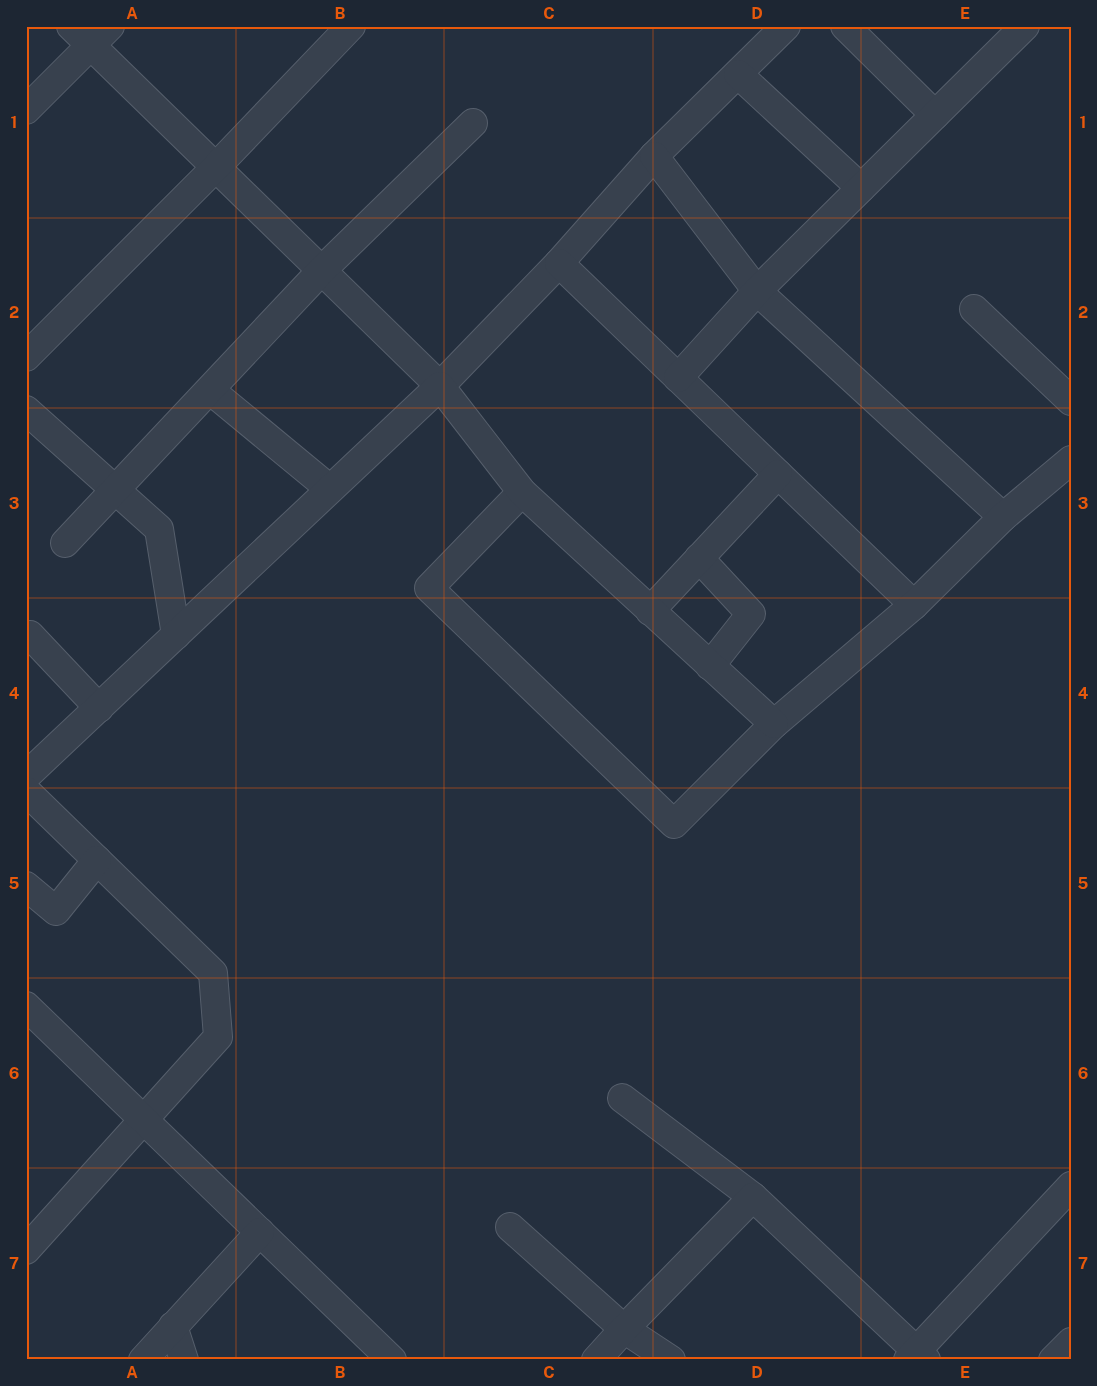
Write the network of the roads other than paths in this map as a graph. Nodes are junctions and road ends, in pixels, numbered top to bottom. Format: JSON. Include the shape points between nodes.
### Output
{"nodes":[{"id":1,"x":72,"y":26,"type":"edge"},
{"id":2,"x":110,"y":26,"type":"edge"},
{"id":3,"x":351,"y":26,"type":"edge"},
{"id":4,"x":786,"y":26,"type":"edge"},
{"id":5,"x":845,"y":26,"type":"edge"},
{"id":6,"x":1025,"y":26,"type":"edge"},
{"id":7,"x":91,"y":46,"type":"junction"},
{"id":8,"x":738,"y":74,"type":"junction"},
{"id":9,"x":26,"y":110,"type":"edge"},
{"id":10,"x":935,"y":114,"type":"junction"},
{"id":11,"x":473,"y":123,"type":"dead end"},
{"id":12,"x":654,"y":156,"type":"junction"},
{"id":13,"x":216,"y":167,"type":"junction"},
{"id":14,"x":861,"y":188,"type":"junction"},
{"id":15,"x":560,"y":263,"type":"junction"},
{"id":16,"x":322,"y":270,"type":"junction"},
{"id":17,"x":757,"y":291,"type":"junction"},
{"id":18,"x":974,"y":309,"type":"dead end"},
{"id":19,"x":26,"y":357,"type":"edge"},
{"id":20,"x":678,"y":378,"type":"junction"},
{"id":21,"x":440,"y":386,"type":"junction"},
{"id":22,"x":210,"y":390,"type":"junction"},
{"id":23,"x":1071,"y":401,"type":"edge"},
{"id":24,"x":26,"y":410,"type":"edge"},
{"id":25,"x":1071,"y":460,"type":"edge"},
{"id":26,"x":778,"y":474,"type":"junction"},
{"id":27,"x":115,"y":490,"type":"junction"},
{"id":28,"x":330,"y":490,"type":"junction"},
{"id":29,"x":522,"y":492,"type":"junction"},
{"id":30,"x":1003,"y":517,"type":"junction"},
{"id":31,"x":65,"y":543,"type":"dead end"},
{"id":32,"x":699,"y":558,"type":"junction"},
{"id":33,"x":914,"y":605,"type":"junction"},
{"id":34,"x":650,"y":610,"type":"junction"},
{"id":35,"x":30,"y":634,"type":"dead end"},
{"id":36,"x":176,"y":635,"type":"junction"},
{"id":37,"x":710,"y":666,"type":"junction"},
{"id":38,"x":99,"y":708,"type":"junction"},
{"id":39,"x":774,"y":724,"type":"junction"},
{"id":40,"x":26,"y":776,"type":"edge"},
{"id":41,"x":26,"y":791,"type":"edge"},
{"id":42,"x":97,"y":860,"type":"junction"},
{"id":43,"x":26,"y":886,"type":"edge"},
{"id":44,"x":26,"y":1006,"type":"edge"},
{"id":45,"x":622,"y":1098,"type":"dead end"},
{"id":46,"x":143,"y":1119,"type":"junction"},
{"id":47,"x":1071,"y":1186,"type":"edge"},
{"id":48,"x":753,"y":1197,"type":"junction"},
{"id":49,"x":510,"y":1227,"type":"dead end"},
{"id":50,"x":260,"y":1232,"type":"junction"},
{"id":51,"x":26,"y":1250,"type":"edge"},
{"id":52,"x":174,"y":1326,"type":"junction"},
{"id":53,"x":624,"y":1329,"type":"junction"},
{"id":54,"x":1071,"y":1342,"type":"edge"},
{"id":55,"x":376,"y":1354,"type":"edge"},
{"id":56,"x":917,"y":1357,"type":"edge"},
{"id":57,"x":142,"y":1360,"type":"edge"},
{"id":58,"x":184,"y":1360,"type":"edge"},
{"id":59,"x":596,"y":1360,"type":"edge"},
{"id":60,"x":671,"y":1360,"type":"edge"},
{"id":61,"x":1053,"y":1360,"type":"edge"}],
"edges":[{"from":1,"to":7,"type":"street"},
{"from":2,"to":7,"type":"street"},
{"from":3,"to":13,"type":"street"},
{"from":4,"to":8,"type":"street"},
{"from":5,"to":10,"type":"street"},
{"from":6,"to":10,"type":"street"},
{"from":7,"to":9,"type":"street"},
{"from":7,"to":13,"type":"street"},
{"from":8,"to":12,"type":"street"},
{"from":8,"to":14,"type":"street"},
{"from":10,"to":14,"type":"street"},
{"from":11,"to":16,"type":"street"},
{"from":12,"to":15,"type":"street"},
{"from":12,"to":17,"type":"street"},
{"from":13,"to":16,"type":"street"},
{"from":13,"to":19,"type":"street"},
{"from":14,"to":17,"type":"street"},
{"from":15,"to":20,"type":"street"},
{"from":15,"to":21,"type":"street"},
{"from":16,"to":21,"type":"street"},
{"from":16,"to":22,"type":"street"},
{"from":17,"to":20,"type":"street"},
{"from":17,"to":30,"type":"street"},
{"from":18,"to":23,"type":"street"},
{"from":20,"to":26,"type":"street"},
{"from":21,"to":28,"type":"street"},
{"from":21,"to":29,"type":"street"},
{"from":22,"to":27,"type":"street"},
{"from":22,"to":28,"type":"street"},
{"from":24,"to":27,"type":"street"},
{"from":25,"to":30,"type":"street"},
{"from":26,"to":32,"type":"street"},
{"from":26,"to":33,"type":"street"},
{"from":27,"to":31,"type":"street"},
{"from":27,"to":36,"type":"street","via":[[159,529]]},
{"from":28,"to":36,"type":"street"},
{"from":29,"to":34,"type":"street"},
{"from":29,"to":39,"type":"street","via":[[430,588],[674,824]]},
{"from":30,"to":33,"type":"street"},
{"from":32,"to":34,"type":"street"},
{"from":32,"to":37,"type":"street","via":[[751,614]]},
{"from":33,"to":39,"type":"street"},
{"from":34,"to":37,"type":"street"},
{"from":35,"to":38,"type":"street"},
{"from":36,"to":38,"type":"street"},
{"from":37,"to":39,"type":"street"},
{"from":38,"to":40,"type":"street"},
{"from":41,"to":42,"type":"street"},
{"from":42,"to":43,"type":"street","via":[[56,911]]},
{"from":42,"to":46,"type":"street","via":[[213,973],[218,1036]]},
{"from":44,"to":46,"type":"street"},
{"from":45,"to":48,"type":"street"},
{"from":46,"to":50,"type":"street"},
{"from":46,"to":51,"type":"street"},
{"from":47,"to":56,"type":"street"},
{"from":48,"to":53,"type":"street"},
{"from":48,"to":56,"type":"street"},
{"from":49,"to":53,"type":"street"},
{"from":50,"to":52,"type":"street"},
{"from":50,"to":55,"type":"street"},
{"from":52,"to":57,"type":"street"},
{"from":52,"to":58,"type":"street"},
{"from":53,"to":59,"type":"street"},
{"from":53,"to":60,"type":"street"},
{"from":54,"to":61,"type":"street"}]}
